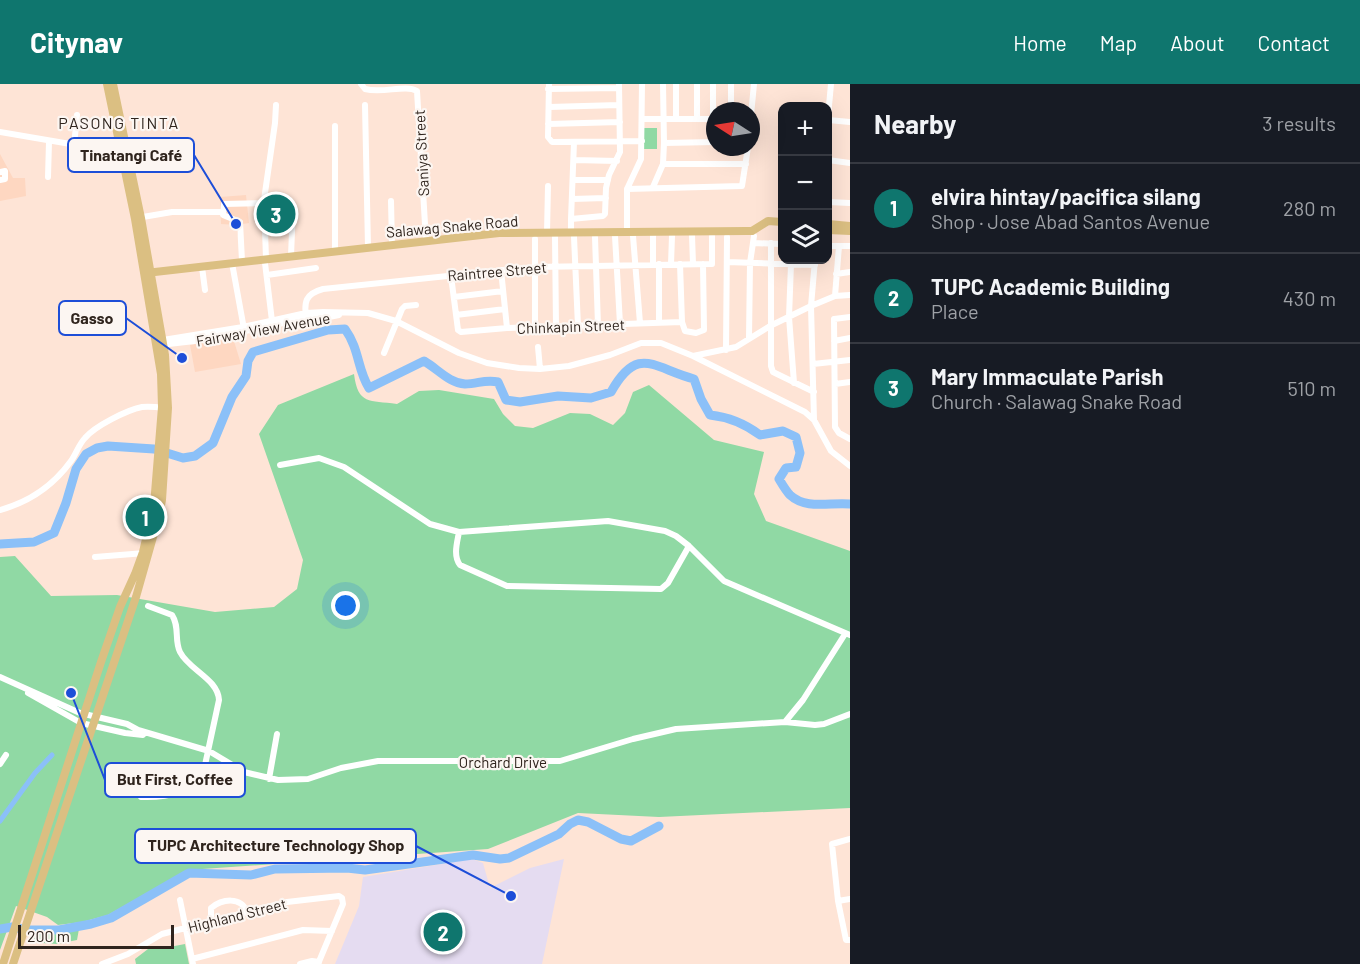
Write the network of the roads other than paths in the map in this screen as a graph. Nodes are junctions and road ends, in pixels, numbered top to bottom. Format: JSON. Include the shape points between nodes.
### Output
{"nodes":[{"id":1,"x":107,"y":84,"type":"edge"},
{"id":2,"x":113,"y":84,"type":"edge"},
{"id":3,"x":361,"y":84,"type":"edge"},
{"id":4,"x":642,"y":84,"type":"edge"},
{"id":5,"x":663,"y":84,"type":"edge"},
{"id":6,"x":676,"y":84,"type":"edge"},
{"id":7,"x":697,"y":84,"type":"edge"},
{"id":8,"x":713,"y":84,"type":"edge"},
{"id":9,"x":731,"y":84,"type":"edge"},
{"id":10,"x":754,"y":84,"type":"edge"},
{"id":11,"x":831,"y":84,"type":"edge"},
{"id":12,"x":548,"y":86,"type":"edge"},
{"id":13,"x":583,"y":86,"type":"edge"},
{"id":14,"x":619,"y":86,"type":"edge"},
{"id":15,"x":714,"y":102,"type":"edge"},
{"id":16,"x":731,"y":102,"type":"edge"},
{"id":17,"x":752,"y":102,"type":"edge"},
{"id":18,"x":829,"y":102,"type":"edge"},
{"id":19,"x":276,"y":105,"type":"dead end"},
{"id":20,"x":365,"y":105,"type":"dead end"},
{"id":21,"x":620,"y":105,"type":"junction"},
{"id":22,"x":549,"y":107,"type":"junction"},
{"id":23,"x":77,"y":115,"type":"dead end"},
{"id":24,"x":642,"y":119,"type":"junction"},
{"id":25,"x":663,"y":119,"type":"junction"},
{"id":26,"x":676,"y":119,"type":"junction"},
{"id":27,"x":697,"y":119,"type":"junction"},
{"id":28,"x":706,"y":119,"type":"edge"},
{"id":29,"x":832,"y":120,"type":"edge"},
{"id":30,"x":620,"y":122,"type":"junction"},
{"id":31,"x":850,"y":122,"type":"edge"},
{"id":32,"x":548,"y":124,"type":"junction"},
{"id":33,"x":335,"y":126,"type":"dead end"},
{"id":34,"x":0,"y":132,"type":"edge"},
{"id":35,"x":574,"y":141,"type":"junction"},
{"id":36,"x":620,"y":141,"type":"junction"},
{"id":37,"x":642,"y":141,"type":"junction"},
{"id":38,"x":49,"y":142,"type":"junction"},
{"id":39,"x":706,"y":142,"type":"edge"},
{"id":40,"x":664,"y":143,"type":"junction"},
{"id":41,"x":74,"y":146,"type":"junction"},
{"id":42,"x":124,"y":153,"type":"junction"},
{"id":43,"x":747,"y":156,"type":"edge"},
{"id":44,"x":573,"y":160,"type":"junction"},
{"id":45,"x":832,"y":160,"type":"edge"},
{"id":46,"x":617,"y":161,"type":"junction"},
{"id":47,"x":850,"y":162,"type":"edge"},
{"id":48,"x":663,"y":164,"type":"junction"},
{"id":49,"x":746,"y":164,"type":"junction"},
{"id":50,"x":0,"y":172,"type":"edge"},
{"id":51,"x":48,"y":177,"type":"dead end"},
{"id":52,"x":0,"y":180,"type":"edge"},
{"id":53,"x":573,"y":180,"type":"junction"},
{"id":54,"x":608,"y":180,"type":"junction"},
{"id":55,"x":548,"y":186,"type":"dead end"},
{"id":56,"x":652,"y":188,"type":"junction"},
{"id":57,"x":627,"y":189,"type":"junction"},
{"id":58,"x":606,"y":198,"type":"junction"},
{"id":59,"x":572,"y":199,"type":"junction"},
{"id":60,"x":391,"y":201,"type":"dead end"},
{"id":61,"x":832,"y":202,"type":"edge"},
{"id":62,"x":264,"y":203,"type":"junction"},
{"id":63,"x":850,"y":203,"type":"edge"},
{"id":64,"x":293,"y":207,"type":"dead end"},
{"id":65,"x":223,"y":212,"type":"junction"},
{"id":66,"x":138,"y":218,"type":"junction"},
{"id":67,"x":571,"y":219,"type":"junction"},
{"id":68,"x":778,"y":222,"type":"edge"},
{"id":69,"x":832,"y":224,"type":"edge"},
{"id":70,"x":850,"y":225,"type":"edge"},
{"id":71,"x":762,"y":226,"type":"junction"},
{"id":72,"x":778,"y":227,"type":"edge"},
{"id":73,"x":832,"y":230,"type":"edge"},
{"id":74,"x":850,"y":231,"type":"edge"},
{"id":75,"x":547,"y":233,"type":"junction"},
{"id":76,"x":630,"y":234,"type":"junction"},
{"id":77,"x":573,"y":235,"type":"junction"},
{"id":78,"x":615,"y":236,"type":"dead end"},
{"id":79,"x":672,"y":236,"type":"dead end"},
{"id":80,"x":692,"y":236,"type":"dead end"},
{"id":81,"x":712,"y":236,"type":"dead end"},
{"id":82,"x":555,"y":237,"type":"dead end"},
{"id":83,"x":595,"y":237,"type":"dead end"},
{"id":84,"x":653,"y":237,"type":"dead end"},
{"id":85,"x":727,"y":237,"type":"dead end"},
{"id":86,"x":535,"y":239,"type":"dead end"},
{"id":87,"x":426,"y":241,"type":"junction"},
{"id":88,"x":771,"y":243,"type":"junction"},
{"id":89,"x":392,"y":244,"type":"junction"},
{"id":90,"x":778,"y":244,"type":"edge"},
{"id":91,"x":832,"y":246,"type":"edge"},
{"id":92,"x":838,"y":246,"type":"junction"},
{"id":93,"x":850,"y":246,"type":"edge"},
{"id":94,"x":368,"y":247,"type":"junction"},
{"id":95,"x":336,"y":250,"type":"junction"},
{"id":96,"x":291,"y":256,"type":"junction"},
{"id":97,"x":242,"y":261,"type":"junction"},
{"id":98,"x":265,"y":261,"type":"junction"},
{"id":99,"x":727,"y":262,"type":"junction"},
{"id":100,"x":232,"y":263,"type":"junction"},
{"id":101,"x":750,"y":263,"type":"junction"},
{"id":102,"x":770,"y":263,"type":"junction"},
{"id":103,"x":778,"y":263,"type":"edge"},
{"id":104,"x":656,"y":264,"type":"junction"},
{"id":105,"x":671,"y":264,"type":"junction"},
{"id":106,"x":680,"y":264,"type":"junction"},
{"id":107,"x":693,"y":264,"type":"junction"},
{"id":108,"x":703,"y":264,"type":"junction"},
{"id":109,"x":791,"y":264,"type":"edge"},
{"id":110,"x":815,"y":264,"type":"edge"},
{"id":111,"x":595,"y":265,"type":"junction"},
{"id":112,"x":617,"y":265,"type":"junction"},
{"id":113,"x":636,"y":265,"type":"junction"},
{"id":114,"x":555,"y":266,"type":"junction"},
{"id":115,"x":576,"y":266,"type":"junction"},
{"id":116,"x":202,"y":267,"type":"junction"},
{"id":117,"x":535,"y":267,"type":"junction"},
{"id":118,"x":316,"y":268,"type":"dead end"},
{"id":119,"x":501,"y":270,"type":"junction"},
{"id":120,"x":850,"y":272,"type":"edge"},
{"id":121,"x":148,"y":273,"type":"junction"},
{"id":122,"x":836,"y":274,"type":"junction"},
{"id":123,"x":267,"y":275,"type":"junction"},
{"id":124,"x":451,"y":276,"type":"junction"},
{"id":125,"x":205,"y":290,"type":"dead end"},
{"id":126,"x":503,"y":291,"type":"junction"},
{"id":127,"x":850,"y":294,"type":"edge"},
{"id":128,"x":835,"y":296,"type":"junction"},
{"id":129,"x":454,"y":297,"type":"junction"},
{"id":130,"x":416,"y":305,"type":"dead end"},
{"id":131,"x":811,"y":306,"type":"junction"},
{"id":132,"x":505,"y":309,"type":"junction"},
{"id":133,"x":456,"y":315,"type":"junction"},
{"id":134,"x":306,"y":316,"type":"junction"},
{"id":135,"x":789,"y":317,"type":"junction"},
{"id":136,"x":850,"y":317,"type":"edge"},
{"id":137,"x":272,"y":321,"type":"junction"},
{"id":138,"x":396,"y":321,"type":"junction"},
{"id":139,"x":682,"y":322,"type":"junction"},
{"id":140,"x":640,"y":323,"type":"junction"},
{"id":141,"x":659,"y":323,"type":"junction"},
{"id":142,"x":620,"y":324,"type":"junction"},
{"id":143,"x":598,"y":325,"type":"junction"},
{"id":144,"x":556,"y":326,"type":"junction"},
{"id":145,"x":578,"y":326,"type":"junction"},
{"id":146,"x":770,"y":326,"type":"junction"},
{"id":147,"x":535,"y":327,"type":"junction"},
{"id":148,"x":507,"y":328,"type":"junction"},
{"id":149,"x":244,"y":330,"type":"junction"},
{"id":150,"x":749,"y":338,"type":"junction"},
{"id":151,"x":850,"y":338,"type":"edge"},
{"id":152,"x":834,"y":341,"type":"junction"},
{"id":153,"x":161,"y":343,"type":"junction"},
{"id":154,"x":538,"y":347,"type":"dead end"},
{"id":155,"x":726,"y":350,"type":"junction"},
{"id":156,"x":384,"y":353,"type":"dead end"},
{"id":157,"x":693,"y":356,"type":"junction"},
{"id":158,"x":850,"y":360,"type":"edge"},
{"id":159,"x":834,"y":363,"type":"junction"},
{"id":160,"x":813,"y":364,"type":"junction"},
{"id":161,"x":540,"y":369,"type":"junction"},
{"id":162,"x":850,"y":382,"type":"edge"},
{"id":163,"x":794,"y":383,"type":"junction"},
{"id":164,"x":835,"y":384,"type":"junction"},
{"id":165,"x":814,"y":392,"type":"junction"},
{"id":166,"x":165,"y":408,"type":"junction"},
{"id":167,"x":814,"y":420,"type":"junction"},
{"id":168,"x":850,"y":439,"type":"edge"},
{"id":169,"x":280,"y":465,"type":"dead end"},
{"id":170,"x":850,"y":466,"type":"edge"},
{"id":171,"x":0,"y":510,"type":"edge"},
{"id":172,"x":459,"y":532,"type":"junction"},
{"id":173,"x":689,"y":546,"type":"junction"},
{"id":174,"x":146,"y":553,"type":"junction"},
{"id":175,"x":95,"y":557,"type":"dead end"},
{"id":176,"x":148,"y":606,"type":"dead end"},
{"id":177,"x":847,"y":634,"type":"edge"},
{"id":178,"x":0,"y":678,"type":"edge"},
{"id":179,"x":84,"y":714,"type":"junction"},
{"id":180,"x":850,"y":714,"type":"edge"},
{"id":181,"x":95,"y":717,"type":"junction"},
{"id":182,"x":81,"y":723,"type":"junction"},
{"id":183,"x":785,"y":723,"type":"junction"},
{"id":184,"x":92,"y":726,"type":"junction"},
{"id":185,"x":277,"y":734,"type":"dead end"},
{"id":186,"x":162,"y":738,"type":"junction"},
{"id":187,"x":209,"y":751,"type":"junction"},
{"id":188,"x":6,"y":755,"type":"dead end"},
{"id":189,"x":0,"y":764,"type":"edge"},
{"id":190,"x":269,"y":779,"type":"junction"},
{"id":191,"x":141,"y":797,"type":"dead end"},
{"id":192,"x":850,"y":839,"type":"edge"},
{"id":193,"x":850,"y":899,"type":"edge"},
{"id":194,"x":180,"y":900,"type":"dead end"},
{"id":195,"x":838,"y":901,"type":"junction"},
{"id":196,"x":247,"y":912,"type":"junction"},
{"id":197,"x":211,"y":921,"type":"junction"},
{"id":198,"x":186,"y":928,"type":"junction"},
{"id":199,"x":332,"y":931,"type":"junction"},
{"id":200,"x":850,"y":940,"type":"edge"},
{"id":201,"x":128,"y":954,"type":"junction"},
{"id":202,"x":192,"y":961,"type":"edge"},
{"id":203,"x":318,"y":963,"type":"edge"},
{"id":204,"x":3,"y":964,"type":"edge"},
{"id":205,"x":13,"y":964,"type":"edge"},
{"id":206,"x":102,"y":964,"type":"edge"},
{"id":207,"x":129,"y":964,"type":"edge"},
{"id":208,"x":300,"y":964,"type":"edge"}],
"edges":[{"from":1,"to":42,"type":"main road"},
{"from":2,"to":42,"type":"main road"},
{"from":3,"to":87,"type":"street","name":"Saniya Street","via":[[374,91],[406,85],[417,91]]},
{"from":4,"to":24,"type":"street"},
{"from":5,"to":25,"type":"street"},
{"from":6,"to":26,"type":"street"},
{"from":7,"to":27,"type":"street"},
{"from":8,"to":15,"type":"street"},
{"from":9,"to":16,"type":"street"},
{"from":10,"to":17,"type":"street"},
{"from":11,"to":18,"type":"street"},
{"from":12,"to":13,"type":"street"},
{"from":12,"to":22,"type":"street"},
{"from":13,"to":14,"type":"street"},
{"from":14,"to":21,"type":"street"},
{"from":19,"to":62,"type":"street"},
{"from":20,"to":94,"type":"street"},
{"from":21,"to":22,"type":"street"},
{"from":21,"to":30,"type":"street"},
{"from":22,"to":32,"type":"street"},
{"from":23,"to":41,"type":"street"},
{"from":24,"to":25,"type":"street"},
{"from":24,"to":37,"type":"street"},
{"from":25,"to":26,"type":"street"},
{"from":25,"to":40,"type":"street"},
{"from":26,"to":27,"type":"street"},
{"from":27,"to":28,"type":"street"},
{"from":29,"to":31,"type":"street"},
{"from":30,"to":32,"type":"street"},
{"from":30,"to":36,"type":"street"},
{"from":32,"to":35,"type":"street","via":[[548,138],[552,142]]},
{"from":33,"to":95,"type":"street"},
{"from":34,"to":38,"type":"street"},
{"from":35,"to":36,"type":"street"},
{"from":35,"to":44,"type":"street"},
{"from":36,"to":37,"type":"street"},
{"from":36,"to":46,"type":"street"},
{"from":37,"to":57,"type":"street","via":[[641,159]]},
{"from":38,"to":41,"type":"street"},
{"from":38,"to":51,"type":"street"},
{"from":39,"to":40,"type":"street"},
{"from":40,"to":48,"type":"street"},
{"from":41,"to":42,"type":"street"},
{"from":42,"to":66,"type":"main road"},
{"from":43,"to":49,"type":"street"},
{"from":44,"to":46,"type":"street"},
{"from":44,"to":53,"type":"street"},
{"from":45,"to":47,"type":"street"},
{"from":46,"to":54,"type":"street"},
{"from":48,"to":49,"type":"street"},
{"from":48,"to":56,"type":"street"},
{"from":49,"to":56,"type":"street","via":[[742,186]]},
{"from":50,"to":52,"type":"street","via":[[5,171],[5,179]]},
{"from":53,"to":54,"type":"street"},
{"from":53,"to":59,"type":"street"},
{"from":54,"to":58,"type":"street"},
{"from":55,"to":75,"type":"street"},
{"from":56,"to":57,"type":"street"},
{"from":57,"to":76,"type":"street"},
{"from":58,"to":59,"type":"street"},
{"from":58,"to":67,"type":"street","via":[[603,216]]},
{"from":59,"to":67,"type":"street"},
{"from":60,"to":89,"type":"street"},
{"from":61,"to":63,"type":"street"},
{"from":62,"to":65,"type":"street","via":[[224,204]]},
{"from":62,"to":98,"type":"street"},
{"from":64,"to":96,"type":"street"},
{"from":65,"to":66,"type":"street","via":[[172,212]]},
{"from":65,"to":97,"type":"street","via":[[226,218],[240,222]]},
{"from":66,"to":121,"type":"main road"},
{"from":67,"to":77,"type":"street"},
{"from":68,"to":71,"type":"main road","name":"Salawag Snake Road","via":[[768,221]]},
{"from":69,"to":70,"type":"main road"},
{"from":71,"to":72,"type":"main road","name":"Salawag Snake Road"},
{"from":71,"to":76,"type":"main road","name":"Salawag Snake Road","via":[[746,231]]},
{"from":73,"to":74,"type":"main road"},
{"from":75,"to":77,"type":"main road","name":"Salawag Snake Road"},
{"from":75,"to":87,"type":"main road","name":"Salawag Snake Road","via":[[499,233]]},
{"from":76,"to":77,"type":"main road","name":"Salawag Snake Road"},
{"from":76,"to":113,"type":"street"},
{"from":77,"to":115,"type":"street"},
{"from":78,"to":112,"type":"street"},
{"from":79,"to":105,"type":"street"},
{"from":80,"to":107,"type":"street"},
{"from":81,"to":108,"type":"street","name":"Raintree Street","via":[[712,264]]},
{"from":82,"to":114,"type":"street"},
{"from":83,"to":111,"type":"street"},
{"from":84,"to":104,"type":"street"},
{"from":85,"to":99,"type":"street"},
{"from":86,"to":117,"type":"street"},
{"from":87,"to":89,"type":"main road","name":"Salawag Snake Road"},
{"from":88,"to":90,"type":"street"},
{"from":88,"to":101,"type":"street","via":[[753,240]]},
{"from":88,"to":102,"type":"street"},
{"from":89,"to":94,"type":"main road","name":"Salawag Snake Road"},
{"from":91,"to":92,"type":"street"},
{"from":92,"to":93,"type":"street"},
{"from":92,"to":122,"type":"street"},
{"from":94,"to":95,"type":"main road","name":"Salawag Snake Road"},
{"from":95,"to":96,"type":"main road","name":"Salawag Snake Road"},
{"from":96,"to":98,"type":"main road","name":"Salawag Snake Road"},
{"from":97,"to":98,"type":"main road","name":"Salawag Snake Road"},
{"from":97,"to":100,"type":"main road","name":"Salawag Snake Road"},
{"from":98,"to":123,"type":"street"},
{"from":99,"to":101,"type":"street"},
{"from":99,"to":155,"type":"street"},
{"from":100,"to":116,"type":"main road","name":"Salawag Snake Road"},
{"from":100,"to":149,"type":"street"},
{"from":101,"to":102,"type":"street"},
{"from":101,"to":150,"type":"street"},
{"from":102,"to":103,"type":"street"},
{"from":102,"to":146,"type":"street"},
{"from":104,"to":105,"type":"street","name":"Raintree Street"},
{"from":104,"to":113,"type":"street","name":"Raintree Street"},
{"from":104,"to":141,"type":"street"},
{"from":105,"to":106,"type":"street","name":"Raintree Street"},
{"from":106,"to":107,"type":"street","name":"Raintree Street"},
{"from":106,"to":139,"type":"street"},
{"from":107,"to":108,"type":"street","name":"Raintree Street"},
{"from":108,"to":139,"type":"street","via":[[704,330],[685,331]]},
{"from":109,"to":135,"type":"street"},
{"from":110,"to":131,"type":"street"},
{"from":111,"to":112,"type":"street","name":"Raintree Street"},
{"from":111,"to":115,"type":"street","name":"Raintree Street"},
{"from":111,"to":143,"type":"street"},
{"from":112,"to":113,"type":"street","name":"Raintree Street"},
{"from":112,"to":142,"type":"street"},
{"from":113,"to":140,"type":"street"},
{"from":114,"to":115,"type":"street","name":"Raintree Street"},
{"from":114,"to":117,"type":"street","name":"Raintree Street"},
{"from":114,"to":144,"type":"street"},
{"from":115,"to":145,"type":"street"},
{"from":116,"to":121,"type":"main road","name":"Salawag Snake Road"},
{"from":116,"to":125,"type":"street"},
{"from":117,"to":119,"type":"street","name":"Raintree Street"},
{"from":117,"to":147,"type":"street"},
{"from":118,"to":123,"type":"street"},
{"from":119,"to":124,"type":"street","name":"Raintree Street"},
{"from":119,"to":126,"type":"street"},
{"from":120,"to":122,"type":"street"},
{"from":121,"to":153,"type":"main road"},
{"from":122,"to":128,"type":"street"},
{"from":123,"to":137,"type":"street"},
{"from":124,"to":129,"type":"street"},
{"from":124,"to":134,"type":"street","name":"Raintree Street","via":[[322,289],[308,296]]},
{"from":126,"to":129,"type":"street"},
{"from":126,"to":132,"type":"street"},
{"from":127,"to":128,"type":"street"},
{"from":128,"to":131,"type":"street"},
{"from":129,"to":133,"type":"street"},
{"from":130,"to":138,"type":"street","via":[[405,306]]},
{"from":131,"to":135,"type":"street"},
{"from":131,"to":160,"type":"street"},
{"from":132,"to":133,"type":"street"},
{"from":132,"to":148,"type":"street"},
{"from":133,"to":148,"type":"street","name":"Chinkapin Street","via":[[461,333]]},
{"from":134,"to":137,"type":"street","name":"Fairway View Avenue"},
{"from":134,"to":138,"type":"street","name":"Fairway View Avenue","via":[[368,313]]},
{"from":134,"to":149,"type":"street","name":"Fairway View Avenue"},
{"from":135,"to":146,"type":"street"},
{"from":135,"to":163,"type":"street"},
{"from":136,"to":152,"type":"street","via":[[834,318]]},
{"from":137,"to":149,"type":"street","name":"Fairway View Avenue"},
{"from":138,"to":156,"type":"street"},
{"from":138,"to":161,"type":"street","name":"Fairway View Avenue","via":[[487,363]]},
{"from":139,"to":141,"type":"street","name":"Chinkapin Street"},
{"from":140,"to":141,"type":"street","name":"Chinkapin Street"},
{"from":140,"to":142,"type":"street","name":"Chinkapin Street"},
{"from":142,"to":143,"type":"street","name":"Chinkapin Street"},
{"from":143,"to":145,"type":"street","name":"Chinkapin Street"},
{"from":144,"to":145,"type":"street","name":"Chinkapin Street"},
{"from":144,"to":147,"type":"street","name":"Chinkapin Street"},
{"from":146,"to":150,"type":"street"},
{"from":146,"to":163,"type":"street","via":[[773,372]]},
{"from":147,"to":148,"type":"street","name":"Chinkapin Street"},
{"from":149,"to":153,"type":"street","name":"Fairway View Avenue"},
{"from":150,"to":155,"type":"street"},
{"from":151,"to":152,"type":"street"},
{"from":152,"to":159,"type":"street"},
{"from":153,"to":166,"type":"main road"},
{"from":154,"to":161,"type":"street"},
{"from":155,"to":157,"type":"street"},
{"from":157,"to":161,"type":"street","name":"Fairway View Avenue","via":[[661,343],[641,343],[610,356]]},
{"from":157,"to":167,"type":"street","name":"Fairway View Avenue"},
{"from":158,"to":159,"type":"street"},
{"from":159,"to":160,"type":"street"},
{"from":159,"to":164,"type":"street"},
{"from":160,"to":165,"type":"street"},
{"from":162,"to":164,"type":"street"},
{"from":163,"to":165,"type":"street"},
{"from":164,"to":168,"type":"street","via":[[835,427]]},
{"from":165,"to":167,"type":"street"},
{"from":166,"to":171,"type":"street","via":[[142,407],[96,428],[64,470],[42,490],[29,500]]},
{"from":166,"to":174,"type":"main road","via":[[159,516]]},
{"from":167,"to":170,"type":"street","via":[[831,451]]},
{"from":169,"to":172,"type":"street","via":[[319,458],[344,466],[430,524]]},
{"from":172,"to":173,"type":"street","via":[[608,521],[665,531]]},
{"from":172,"to":173,"type":"street","via":[[457,562],[507,586],[661,588],[668,583]]},
{"from":173,"to":177,"type":"street","via":[[724,581]]},
{"from":174,"to":175,"type":"street"},
{"from":174,"to":179,"type":"main road","via":[[120,607]]},
{"from":174,"to":181,"type":"main road"},
{"from":176,"to":187,"type":"street","via":[[172,615],[179,652],[219,694]]},
{"from":177,"to":183,"type":"street"},
{"from":178,"to":179,"type":"street","name":"Orchard Drive"},
{"from":178,"to":182,"type":"street","name":"Orchard Drive"},
{"from":179,"to":181,"type":"street","name":"Orchard Drive"},
{"from":179,"to":182,"type":"main road"},
{"from":180,"to":183,"type":"street","name":"Orchard Drive","via":[[824,724]]},
{"from":181,"to":184,"type":"main road"},
{"from":181,"to":186,"type":"street","name":"Orchard Drive"},
{"from":182,"to":184,"type":"street","name":"Orchard Drive"},
{"from":182,"to":204,"type":"main road"},
{"from":183,"to":190,"type":"street","name":"Orchard Drive","via":[[676,729],[560,761],[378,761],[308,778]]},
{"from":184,"to":186,"type":"street","name":"Orchard Drive"},
{"from":184,"to":205,"type":"main road"},
{"from":185,"to":190,"type":"street"},
{"from":186,"to":187,"type":"street","name":"Orchard Drive"},
{"from":187,"to":190,"type":"street","name":"Orchard Drive","via":[[244,772]]},
{"from":187,"to":191,"type":"street","via":[[196,783],[159,798]]},
{"from":188,"to":189,"type":"street"},
{"from":192,"to":195,"type":"street","via":[[832,844]]},
{"from":193,"to":195,"type":"street"},
{"from":194,"to":198,"type":"street"},
{"from":195,"to":200,"type":"street","via":[[846,940]]},
{"from":196,"to":197,"type":"street","name":"Highland Street"},
{"from":196,"to":197,"type":"street","via":[[241,903],[224,902],[211,908]]},
{"from":196,"to":199,"type":"street","name":"Highland Street","via":[[333,895],[342,898],[343,904]]},
{"from":197,"to":198,"type":"street","name":"Highland Street"},
{"from":198,"to":201,"type":"street","name":"Highland Street","via":[[162,934]]},
{"from":198,"to":202,"type":"street"},
{"from":199,"to":202,"type":"street","via":[[303,930]]},
{"from":199,"to":203,"type":"street"},
{"from":201,"to":206,"type":"street","name":"Highland Street"},
{"from":201,"to":207,"type":"street"},
{"from":203,"to":208,"type":"street"}]}
